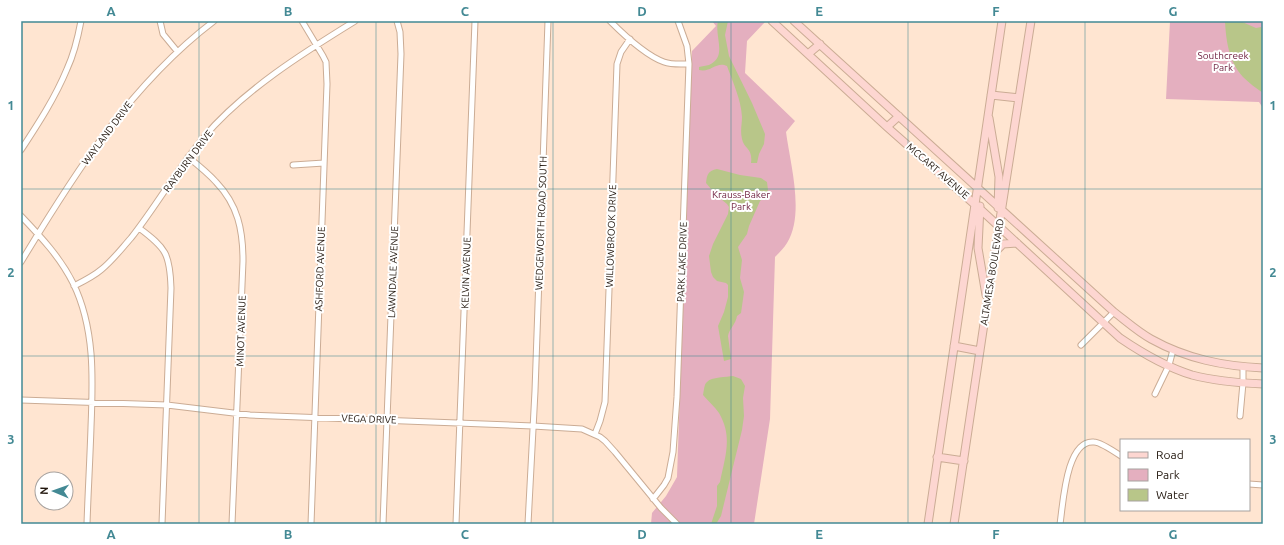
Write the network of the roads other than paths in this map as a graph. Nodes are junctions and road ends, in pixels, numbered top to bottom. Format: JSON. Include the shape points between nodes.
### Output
{"nodes":[{"id":1,"x":81,"y":21,"type":"edge"},
{"id":2,"x":160,"y":21,"type":"edge"},
{"id":3,"x":214,"y":21,"type":"edge"},
{"id":4,"x":302,"y":21,"type":"edge"},
{"id":5,"x":355,"y":21,"type":"edge"},
{"id":6,"x":397,"y":21,"type":"edge"},
{"id":7,"x":475,"y":21,"type":"edge"},
{"id":8,"x":548,"y":21,"type":"edge"},
{"id":9,"x":610,"y":21,"type":"edge"},
{"id":10,"x":678,"y":21,"type":"edge"},
{"id":11,"x":772,"y":21,"type":"edge"},
{"id":12,"x":794,"y":21,"type":"edge"},
{"id":13,"x":1002,"y":21,"type":"edge"},
{"id":14,"x":1031,"y":21,"type":"edge"},
{"id":15,"x":630,"y":40,"type":"junction"},
{"id":16,"x":820,"y":44,"type":"junction"},
{"id":17,"x":318,"y":45,"type":"junction"},
{"id":18,"x":177,"y":51,"type":"junction"},
{"id":19,"x":808,"y":54,"type":"junction"},
{"id":20,"x":689,"y":64,"type":"junction"},
{"id":21,"x":991,"y":95,"type":"junction"},
{"id":22,"x":1019,"y":98,"type":"junction"},
{"id":23,"x":988,"y":112,"type":"junction"},
{"id":24,"x":899,"y":116,"type":"junction"},
{"id":25,"x":887,"y":127,"type":"junction"},
{"id":26,"x":21,"y":150,"type":"edge"},
{"id":27,"x":188,"y":157,"type":"junction"},
{"id":28,"x":324,"y":163,"type":"junction"},
{"id":29,"x":293,"y":165,"type":"dead end"},
{"id":30,"x":977,"y":188,"type":"junction"},
{"id":31,"x":978,"y":206,"type":"junction"},
{"id":32,"x":1000,"y":208,"type":"junction"},
{"id":33,"x":21,"y":216,"type":"edge"},
{"id":34,"x":999,"y":226,"type":"junction"},
{"id":35,"x":139,"y":228,"type":"junction"},
{"id":36,"x":38,"y":234,"type":"junction"},
{"id":37,"x":1017,"y":243,"type":"junction"},
{"id":38,"x":995,"y":253,"type":"junction"},
{"id":39,"x":21,"y":262,"type":"edge"},
{"id":40,"x":74,"y":286,"type":"junction"},
{"id":41,"x":987,"y":301,"type":"junction"},
{"id":42,"x":1114,"y":312,"type":"junction"},
{"id":43,"x":1104,"y":323,"type":"junction"},
{"id":44,"x":1081,"y":345,"type":"dead end"},
{"id":45,"x":954,"y":346,"type":"junction"},
{"id":46,"x":1173,"y":350,"type":"junction"},
{"id":47,"x":980,"y":351,"type":"junction"},
{"id":48,"x":1169,"y":365,"type":"junction"},
{"id":49,"x":1243,"y":367,"type":"junction"},
{"id":50,"x":1263,"y":368,"type":"edge"},
{"id":51,"x":1243,"y":383,"type":"junction"},
{"id":52,"x":1263,"y":384,"type":"edge"},
{"id":53,"x":1155,"y":394,"type":"dead end"},
{"id":54,"x":21,"y":400,"type":"edge"},
{"id":55,"x":92,"y":403,"type":"junction"},
{"id":56,"x":167,"y":405,"type":"junction"},
{"id":57,"x":237,"y":414,"type":"junction"},
{"id":58,"x":1240,"y":416,"type":"dead end"},
{"id":59,"x":315,"y":417,"type":"junction"},
{"id":60,"x":387,"y":420,"type":"junction"},
{"id":61,"x":460,"y":423,"type":"junction"},
{"id":62,"x":533,"y":426,"type":"junction"},
{"id":63,"x":595,"y":434,"type":"junction"},
{"id":64,"x":1120,"y":455,"type":"edge"},
{"id":65,"x":937,"y":457,"type":"junction"},
{"id":66,"x":964,"y":461,"type":"junction"},
{"id":67,"x":1250,"y":484,"type":"edge"},
{"id":68,"x":1263,"y":485,"type":"edge"},
{"id":69,"x":653,"y":499,"type":"junction"},
{"id":70,"x":87,"y":524,"type":"edge"},
{"id":71,"x":162,"y":524,"type":"edge"},
{"id":72,"x":232,"y":524,"type":"edge"},
{"id":73,"x":311,"y":524,"type":"edge"},
{"id":74,"x":383,"y":524,"type":"edge"},
{"id":75,"x":456,"y":524,"type":"edge"},
{"id":76,"x":528,"y":524,"type":"edge"},
{"id":77,"x":677,"y":524,"type":"edge"},
{"id":78,"x":928,"y":524,"type":"edge"},
{"id":79,"x":954,"y":524,"type":"edge"},
{"id":80,"x":1060,"y":524,"type":"edge"}],
"edges":[{"from":1,"to":26,"type":"street","via":[[68,69]]},
{"from":2,"to":18,"type":"street","via":[[163,34]]},
{"from":3,"to":18,"type":"street","name":"WAYLAND DRIVE"},
{"from":4,"to":17,"type":"street","name":"ASHFORD AVENUE"},
{"from":5,"to":17,"type":"street","name":"RAYBURN DRIVE"},
{"from":6,"to":60,"type":"street","name":"LAWNDALE AVENUE","via":[[401,54]]},
{"from":7,"to":61,"type":"street","name":"KELVIN AVENUE"},
{"from":8,"to":62,"type":"street","name":"WEDGEWORTH ROAD SOUTH"},
{"from":9,"to":15,"type":"street"},
{"from":10,"to":20,"type":"street","name":"PARK LAKE DRIVE","via":[[688,46]]},
{"from":11,"to":19,"type":"main road","name":"MCCART AVENUE"},
{"from":12,"to":16,"type":"main road","name":"MCCART AVENUE"},
{"from":13,"to":21,"type":"main road"},
{"from":14,"to":22,"type":"main road","name":"ALTAMESA BOULEVARD"},
{"from":15,"to":20,"type":"street","via":[[663,62]]},
{"from":15,"to":63,"type":"street","name":"WILLOWBROOK DRIVE","via":[[621,52],[617,64],[605,402]]},
{"from":16,"to":19,"type":"main road"},
{"from":16,"to":24,"type":"main road","name":"MCCART AVENUE"},
{"from":17,"to":27,"type":"street","name":"RAYBURN DRIVE","via":[[256,88],[216,124]]},
{"from":17,"to":28,"type":"street","name":"ASHFORD AVENUE","via":[[326,62],[328,84]]},
{"from":18,"to":36,"type":"street","name":"WAYLAND DRIVE","via":[[123,109],[64,192]]},
{"from":19,"to":25,"type":"main road","name":"MCCART AVENUE"},
{"from":20,"to":69,"type":"street","name":"PARK LAKE DRIVE","via":[[673,452],[668,478]]},
{"from":21,"to":22,"type":"main road"},
{"from":21,"to":23,"type":"main road"},
{"from":22,"to":32,"type":"main road","name":"ALTAMESA BOULEVARD"},
{"from":23,"to":30,"type":"main road"},
{"from":23,"to":32,"type":"main road","via":[[999,177]]},
{"from":24,"to":25,"type":"main road"},
{"from":24,"to":30,"type":"main road","name":"MCCART AVENUE"},
{"from":25,"to":31,"type":"main road","name":"MCCART AVENUE"},
{"from":27,"to":35,"type":"street","name":"RAYBURN DRIVE"},
{"from":27,"to":57,"type":"street","name":"MINOT AVENUE","via":[[215,180],[239,219],[243,269]]},
{"from":28,"to":29,"type":"street"},
{"from":28,"to":59,"type":"street","name":"ASHFORD AVENUE"},
{"from":30,"to":31,"type":"main road"},
{"from":30,"to":32,"type":"main road","name":"MCCART AVENUE"},
{"from":31,"to":34,"type":"main road","name":"MCCART AVENUE"},
{"from":31,"to":41,"type":"main road","via":[[978,248]]},
{"from":31,"to":45,"type":"main road"},
{"from":32,"to":34,"type":"main road","name":"ALTAMESA BOULEVARD"},
{"from":32,"to":42,"type":"main road","name":"MCCART AVENUE"},
{"from":33,"to":36,"type":"street"},
{"from":34,"to":37,"type":"main road","name":"MCCART AVENUE"},
{"from":34,"to":38,"type":"main road","name":"ALTAMESA BOULEVARD"},
{"from":35,"to":40,"type":"street","name":"RAYBURN DRIVE","via":[[103,268]]},
{"from":35,"to":56,"type":"street","via":[[156,240],[170,263]]},
{"from":36,"to":39,"type":"street","name":"WAYLAND DRIVE"},
{"from":36,"to":40,"type":"street","via":[[58,258]]},
{"from":37,"to":38,"type":"main road","via":[[1003,244]]},
{"from":37,"to":43,"type":"main road","name":"MCCART AVENUE"},
{"from":38,"to":41,"type":"main road","name":"ALTAMESA BOULEVARD"},
{"from":40,"to":55,"type":"street","via":[[90,337]]},
{"from":41,"to":47,"type":"main road","name":"ALTAMESA BOULEVARD"},
{"from":42,"to":43,"type":"street"},
{"from":42,"to":46,"type":"main road","name":"MCCART AVENUE","via":[[1150,339]]},
{"from":43,"to":44,"type":"street"},
{"from":43,"to":48,"type":"main road","name":"MCCART AVENUE","via":[[1132,346]]},
{"from":45,"to":47,"type":"main road"},
{"from":45,"to":65,"type":"main road"},
{"from":46,"to":48,"type":"street"},
{"from":46,"to":49,"type":"main road","name":"MCCART AVENUE","via":[[1198,360]]},
{"from":47,"to":66,"type":"main road","name":"ALTAMESA BOULEVARD"},
{"from":48,"to":51,"type":"main road","name":"MCCART AVENUE","via":[[1193,375]]},
{"from":48,"to":53,"type":"street"},
{"from":49,"to":50,"type":"main road","name":"MCCART AVENUE"},
{"from":49,"to":51,"type":"street"},
{"from":51,"to":52,"type":"main road","name":"MCCART AVENUE"},
{"from":51,"to":58,"type":"street"},
{"from":54,"to":55,"type":"street","name":"VEGA DRIVE"},
{"from":55,"to":56,"type":"street","name":"VEGA DRIVE"},
{"from":55,"to":70,"type":"street"},
{"from":56,"to":57,"type":"street","name":"VEGA DRIVE"},
{"from":56,"to":71,"type":"street"},
{"from":57,"to":59,"type":"street","name":"VEGA DRIVE"},
{"from":57,"to":72,"type":"street","name":"MINOT AVENUE"},
{"from":59,"to":60,"type":"street","name":"VEGA DRIVE"},
{"from":59,"to":73,"type":"street","name":"ASHFORD AVENUE"},
{"from":60,"to":61,"type":"street","name":"VEGA DRIVE"},
{"from":60,"to":74,"type":"street","name":"LAWNDALE AVENUE"},
{"from":61,"to":62,"type":"street","name":"VEGA DRIVE"},
{"from":61,"to":75,"type":"street","name":"KELVIN AVENUE"},
{"from":62,"to":63,"type":"street","name":"VEGA DRIVE","via":[[582,429]]},
{"from":62,"to":76,"type":"street","name":"WEDGEWORTH ROAD SOUTH"},
{"from":63,"to":69,"type":"street","name":"VEGA DRIVE","via":[[616,452]]},
{"from":64,"to":80,"type":"street","via":[[1098,442],[1089,442],[1080,447],[1070,464]]},
{"from":65,"to":66,"type":"main road"},
{"from":65,"to":78,"type":"main road"},
{"from":66,"to":79,"type":"main road","name":"ALTAMESA BOULEVARD"},
{"from":67,"to":68,"type":"street"},
{"from":69,"to":77,"type":"street","name":"VEGA DRIVE"}]}
